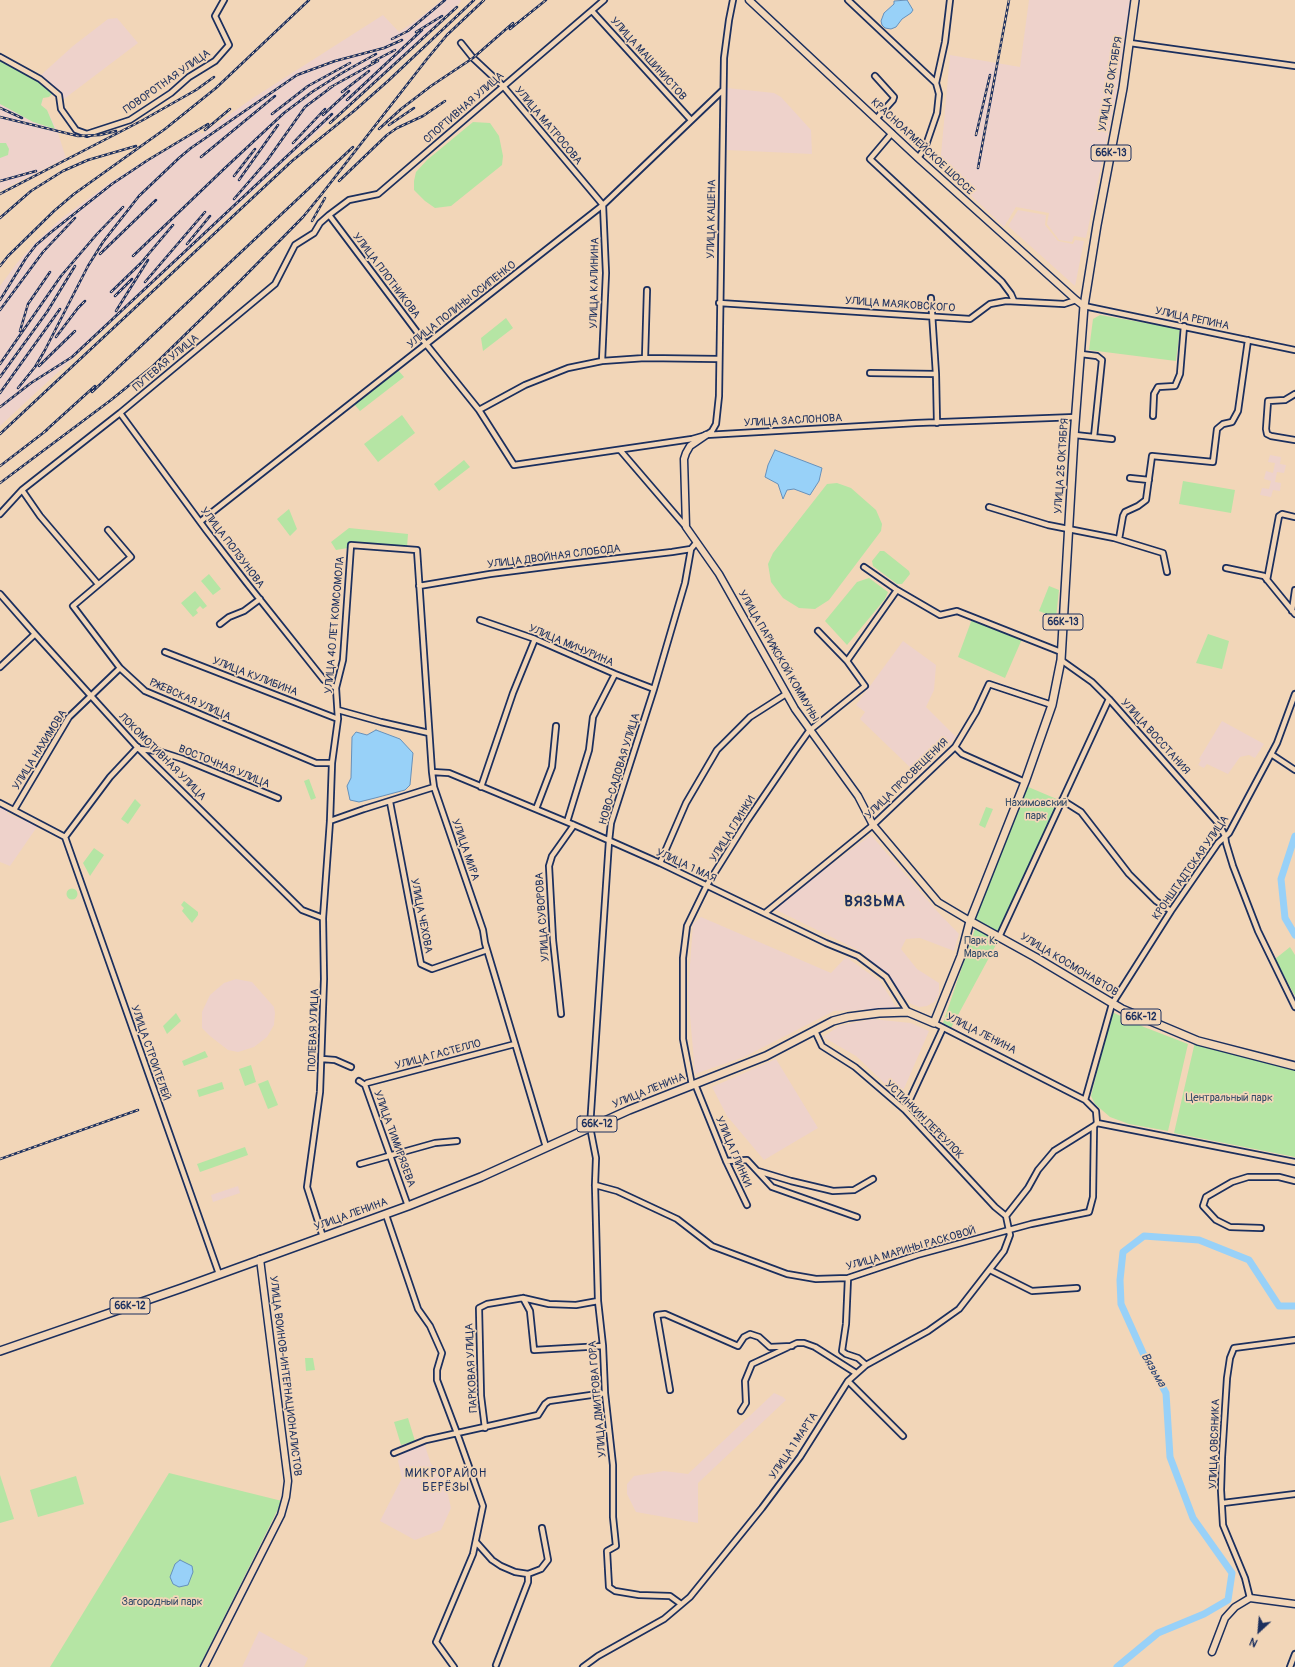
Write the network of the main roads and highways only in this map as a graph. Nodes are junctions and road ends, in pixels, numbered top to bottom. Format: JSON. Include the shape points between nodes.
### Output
{"nodes":[{"id":1,"x":1135,"y":0,"type":"edge"},
{"id":2,"x":970,"y":921,"type":"junction"},
{"id":3,"x":934,"y":1023,"type":"joint"},
{"id":4,"x":1295,"y":1066,"type":"edge"},
{"id":5,"x":0,"y":1351,"type":"edge"}],
"edges":[{"from":1,"to":2,"type":"main road","name":"УЛИЦА 25 ОКТЯБРЯ","number":"66К-13","via":[[1123,88],[1084,306],[1061,660],[1052,705],[1025,782]]},
{"from":2,"to":3,"type":"main road","name":"УЛИЦА 25 ОКТЯБРЯ","via":[[960,956]]},
{"from":2,"to":4,"type":"main road","name":"УЛИЦА КОСМОНАВТОВ","number":"66К-12","via":[[1112,1004],[1198,1041]]},
{"from":3,"to":5,"type":"main road","name":"УЛИЦА ЛЕНИНА","number":"66К-12","via":[[908,1012],[879,1013],[834,1021],[766,1056],[590,1127],[481,1177],[386,1215]]}]}
